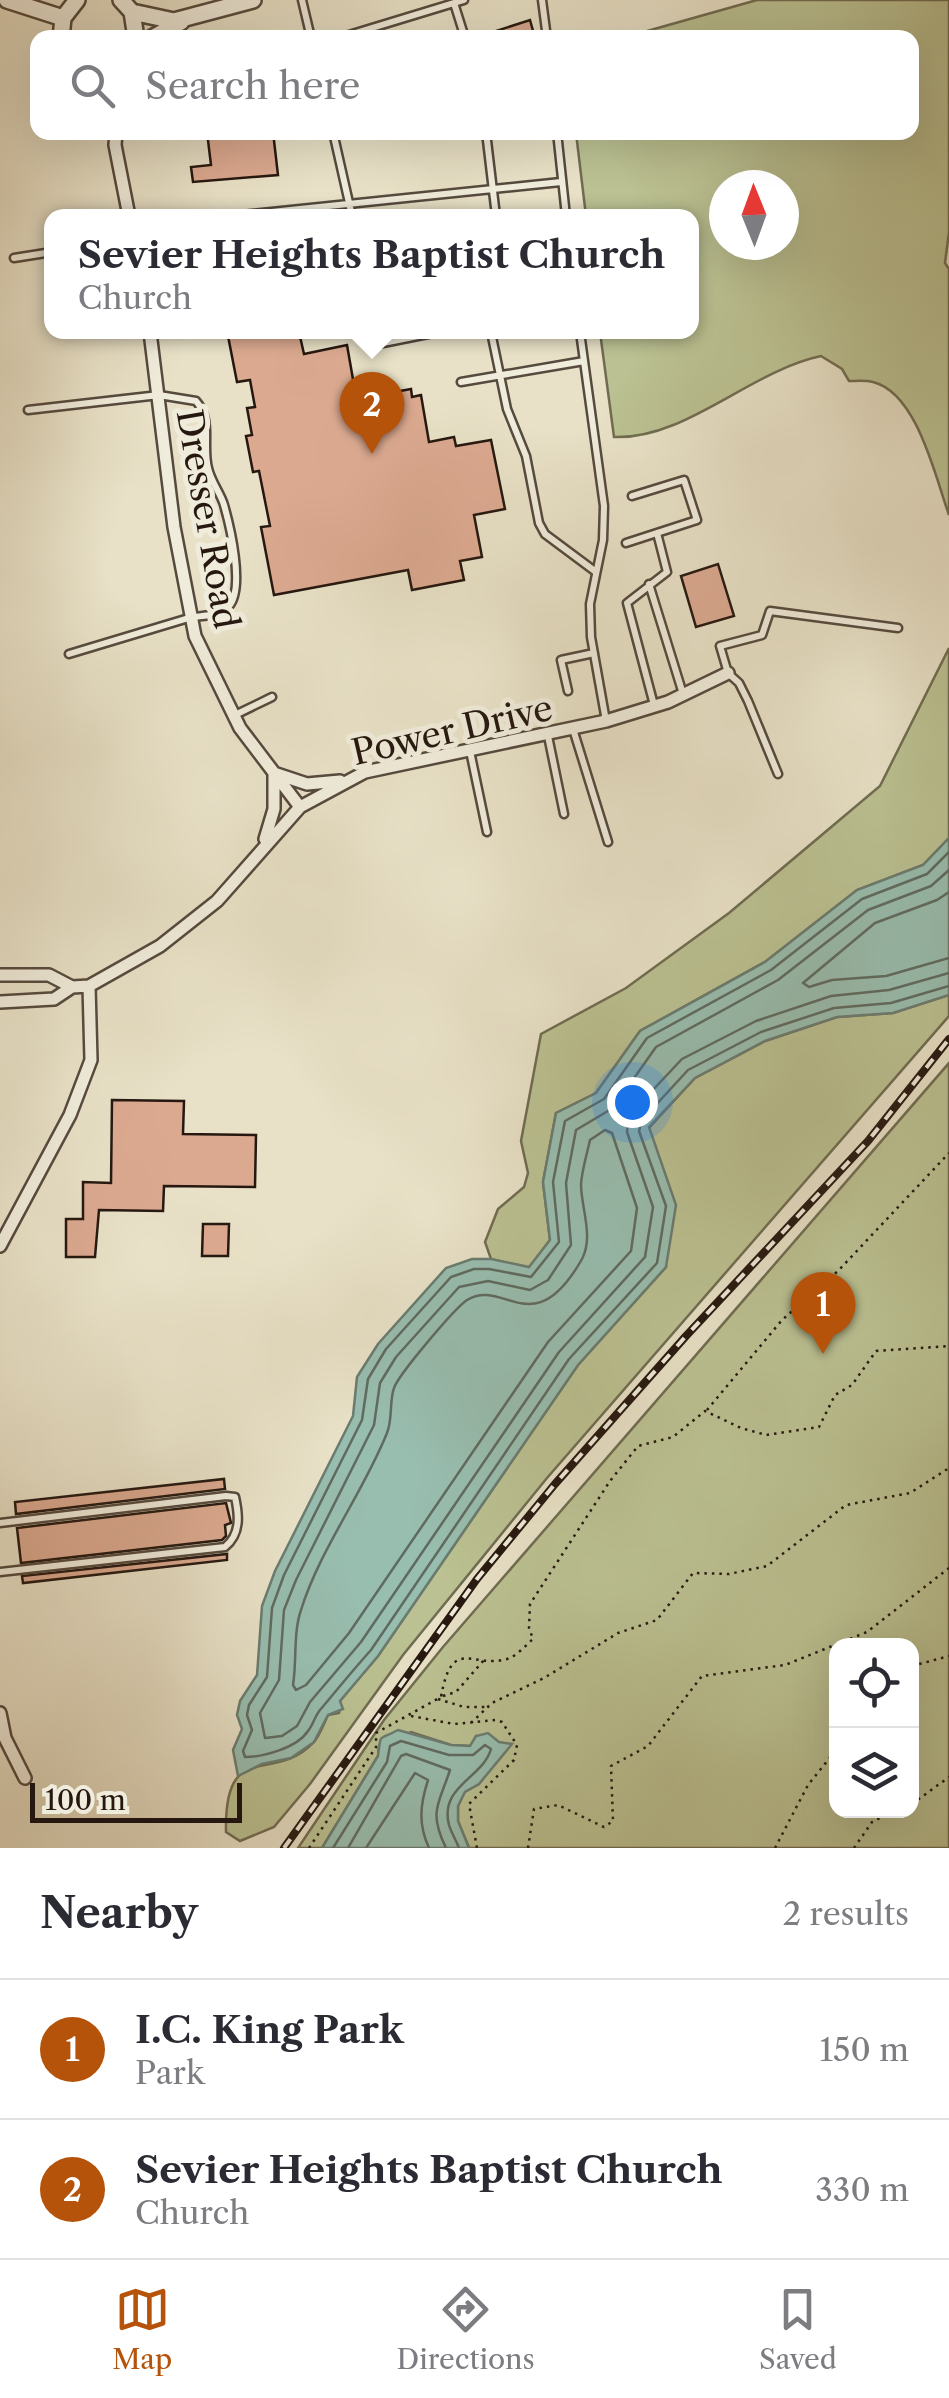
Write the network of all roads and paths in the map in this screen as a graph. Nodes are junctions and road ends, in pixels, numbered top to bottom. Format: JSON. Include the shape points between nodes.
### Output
{"nodes":[{"id":1,"x":7,"y":0,"type":"edge"},
{"id":2,"x":76,"y":0,"type":"edge"},
{"id":3,"x":253,"y":0,"type":"edge"},
{"id":4,"x":302,"y":0,"type":"edge"},
{"id":5,"x":464,"y":0,"type":"edge"},
{"id":6,"x":542,"y":0,"type":"edge"},
{"id":7,"x":454,"y":3,"type":"junction"},
{"id":8,"x":126,"y":6,"type":"edge"},
{"id":9,"x":63,"y":18,"type":"junction"},
{"id":10,"x":184,"y":20,"type":"junction"},
{"id":11,"x":62,"y":30,"type":"edge"},
{"id":12,"x":134,"y":30,"type":"edge"},
{"id":13,"x":166,"y":30,"type":"edge"},
{"id":14,"x":309,"y":30,"type":"edge"},
{"id":15,"x":365,"y":30,"type":"edge"},
{"id":16,"x":462,"y":30,"type":"edge"},
{"id":17,"x":547,"y":30,"type":"edge"},
{"id":18,"x":116,"y":140,"type":"edge"},
{"id":19,"x":335,"y":140,"type":"edge"},
{"id":20,"x":487,"y":140,"type":"edge"},
{"id":21,"x":558,"y":140,"type":"edge"},
{"id":22,"x":561,"y":182,"type":"junction"},
{"id":23,"x":494,"y":189,"type":"junction"},
{"id":24,"x":349,"y":204,"type":"junction"},
{"id":25,"x":128,"y":209,"type":"edge"},
{"id":26,"x":306,"y":209,"type":"edge"},
{"id":27,"x":350,"y":209,"type":"edge"},
{"id":28,"x":495,"y":209,"type":"edge"},
{"id":29,"x":565,"y":209,"type":"edge"},
{"id":30,"x":44,"y":253,"type":"edge"},
{"id":31,"x":14,"y":258,"type":"dead end"},
{"id":32,"x":151,"y":339,"type":"edge"},
{"id":33,"x":377,"y":339,"type":"edge"},
{"id":34,"x":403,"y":339,"type":"edge"},
{"id":35,"x":493,"y":339,"type":"edge"},
{"id":36,"x":581,"y":339,"type":"edge"},
{"id":37,"x":584,"y":361,"type":"junction"},
{"id":38,"x":500,"y":376,"type":"junction"},
{"id":39,"x":460,"y":382,"type":"dead end"},
{"id":40,"x":159,"y":395,"type":"junction"},
{"id":41,"x":28,"y":410,"type":"dead end"},
{"id":42,"x":632,"y":496,"type":"dead end"},
{"id":43,"x":657,"y":533,"type":"junction"},
{"id":44,"x":626,"y":543,"type":"dead end"},
{"id":45,"x":596,"y":572,"type":"junction"},
{"id":46,"x":648,"y":584,"type":"junction"},
{"id":47,"x":192,"y":617,"type":"junction"},
{"id":48,"x":898,"y":628,"type":"dead end"},
{"id":49,"x":594,"y":652,"type":"junction"},
{"id":50,"x":68,"y":654,"type":"dead end"},
{"id":51,"x":728,"y":673,"type":"junction"},
{"id":52,"x":568,"y":691,"type":"dead end"},
{"id":53,"x":683,"y":695,"type":"junction"},
{"id":54,"x":272,"y":698,"type":"dead end"},
{"id":55,"x":654,"y":706,"type":"junction"},
{"id":56,"x":234,"y":716,"type":"junction"},
{"id":57,"x":606,"y":721,"type":"junction"},
{"id":58,"x":573,"y":729,"type":"junction"},
{"id":59,"x":548,"y":736,"type":"junction"},
{"id":60,"x":470,"y":751,"type":"junction"},
{"id":61,"x":274,"y":773,"type":"junction"},
{"id":62,"x":778,"y":774,"type":"dead end"},
{"id":63,"x":354,"y":778,"type":"junction"},
{"id":64,"x":300,"y":807,"type":"junction"},
{"id":65,"x":564,"y":814,"type":"dead end"},
{"id":66,"x":487,"y":832,"type":"dead end"},
{"id":67,"x":608,"y":842,"type":"dead end"},
{"id":68,"x":262,"y":848,"type":"junction"},
{"id":69,"x":0,"y":975,"type":"edge"},
{"id":70,"x":72,"y":986,"type":"junction"},
{"id":71,"x":89,"y":986,"type":"junction"},
{"id":72,"x":0,"y":1002,"type":"edge"},
{"id":73,"x":949,"y":1153,"type":"edge"},
{"id":74,"x":0,"y":1246,"type":"edge"},
{"id":75,"x":949,"y":1346,"type":"edge"},
{"id":76,"x":705,"y":1412,"type":"junction"},
{"id":77,"x":949,"y":1468,"type":"edge"},
{"id":78,"x":0,"y":1522,"type":"edge"},
{"id":79,"x":949,"y":1568,"type":"edge"},
{"id":80,"x":0,"y":1572,"type":"edge"},
{"id":81,"x":949,"y":1656,"type":"edge"},
{"id":82,"x":485,"y":1658,"type":"junction"},
{"id":83,"x":919,"y":1664,"type":"edge"},
{"id":84,"x":440,"y":1698,"type":"junction"},
{"id":85,"x":488,"y":1707,"type":"junction"},
{"id":86,"x":0,"y":1713,"type":"edge"},
{"id":87,"x":408,"y":1715,"type":"junction"},
{"id":88,"x":470,"y":1723,"type":"junction"},
{"id":89,"x":829,"y":1759,"type":"edge"},
{"id":90,"x":949,"y":1777,"type":"edge"},
{"id":91,"x":25,"y":1778,"type":"dead end"},
{"id":92,"x":919,"y":1799,"type":"edge"},
{"id":93,"x":880,"y":1818,"type":"edge"},
{"id":94,"x":309,"y":1848,"type":"edge"},
{"id":95,"x":477,"y":1848,"type":"edge"},
{"id":96,"x":528,"y":1848,"type":"edge"},
{"id":97,"x":775,"y":1848,"type":"edge"},
{"id":98,"x":854,"y":1848,"type":"edge"}],
"edges":[{"from":1,"to":9,"type":"street"},
{"from":2,"to":9,"type":"street"},
{"from":3,"to":10,"type":"street"},
{"from":4,"to":14,"type":"lane"},
{"from":5,"to":7,"type":"lane"},
{"from":6,"to":17,"type":"lane"},
{"from":7,"to":15,"type":"lane"},
{"from":7,"to":16,"type":"lane"},
{"from":8,"to":10,"type":"street","via":[[154,19]]},
{"from":8,"to":12,"type":"street"},
{"from":9,"to":11,"type":"street"},
{"from":10,"to":13,"type":"street"},
{"from":18,"to":25,"type":"street"},
{"from":19,"to":24,"type":"lane"},
{"from":20,"to":23,"type":"lane"},
{"from":21,"to":22,"type":"lane"},
{"from":22,"to":23,"type":"lane"},
{"from":22,"to":29,"type":"lane"},
{"from":23,"to":24,"type":"lane"},
{"from":23,"to":28,"type":"lane"},
{"from":24,"to":26,"type":"lane"},
{"from":24,"to":27,"type":"lane"},
{"from":30,"to":31,"type":"lane"},
{"from":32,"to":40,"type":"street","name":"Dresser Road"},
{"from":33,"to":34,"type":"lane"},
{"from":35,"to":38,"type":"lane"},
{"from":36,"to":37,"type":"lane"},
{"from":37,"to":38,"type":"lane"},
{"from":37,"to":45,"type":"lane","via":[[604,506]]},
{"from":38,"to":39,"type":"lane"},
{"from":38,"to":45,"type":"lane","via":[[539,524]]},
{"from":40,"to":41,"type":"lane"},
{"from":40,"to":47,"type":"street","name":"Dresser Road"},
{"from":40,"to":47,"type":"lane","via":[[196,400],[206,417],[208,467],[223,501],[236,573],[228,607]]},
{"from":42,"to":43,"type":"lane","via":[[684,480],[698,520]]},
{"from":43,"to":44,"type":"lane"},
{"from":43,"to":46,"type":"lane","via":[[667,572]]},
{"from":45,"to":49,"type":"lane","via":[[590,604]]},
{"from":46,"to":53,"type":"lane"},
{"from":46,"to":55,"type":"lane","via":[[628,603]]},
{"from":47,"to":50,"type":"lane"},
{"from":47,"to":56,"type":"street","name":"Dresser Road"},
{"from":48,"to":51,"type":"lane","via":[[770,611],[762,635],[720,646]]},
{"from":49,"to":52,"type":"lane","via":[[562,660]]},
{"from":49,"to":57,"type":"lane"},
{"from":51,"to":53,"type":"street","name":"Power Drive"},
{"from":51,"to":62,"type":"lane","via":[[748,701]]},
{"from":53,"to":55,"type":"street","name":"Power Drive"},
{"from":54,"to":56,"type":"lane"},
{"from":55,"to":57,"type":"street","name":"Power Drive"},
{"from":56,"to":61,"type":"street","name":"Dresser Road"},
{"from":57,"to":58,"type":"street","name":"Power Drive"},
{"from":58,"to":59,"type":"street","name":"Power Drive"},
{"from":58,"to":67,"type":"lane"},
{"from":59,"to":60,"type":"street","name":"Power Drive"},
{"from":59,"to":65,"type":"lane"},
{"from":60,"to":63,"type":"street","name":"Power Drive"},
{"from":60,"to":66,"type":"lane"},
{"from":61,"to":63,"type":"street","via":[[318,785]]},
{"from":61,"to":64,"type":"street","name":"Dresser Road"},
{"from":61,"to":68,"type":"street","via":[[274,809]]},
{"from":63,"to":64,"type":"street","name":"Power Drive"},
{"from":64,"to":68,"type":"street","name":"Power Drive"},
{"from":68,"to":71,"type":"street","name":"Power Drive","via":[[217,902],[160,946]]},
{"from":69,"to":70,"type":"street","name":"Power Drive","via":[[49,976]]},
{"from":70,"to":71,"type":"street","name":"Power Drive"},
{"from":70,"to":72,"type":"street","name":"Power Drive","via":[[54,999]]},
{"from":71,"to":74,"type":"street","via":[[91,1060]]},
{"from":73,"to":76,"type":"path","via":[[782,1320]]},
{"from":75,"to":76,"type":"path","via":[[876,1351],[852,1385],[835,1395],[818,1427],[766,1435]]},
{"from":76,"to":82,"type":"path","via":[[674,1437],[638,1446],[530,1604],[534,1638],[507,1659]]},
{"from":77,"to":85,"type":"path","via":[[910,1492],[846,1505],[767,1566],[693,1573],[657,1620],[618,1633]]},
{"from":78,"to":80,"type":"lane","via":[[226,1496],[236,1496],[238,1520],[224,1547]]},
{"from":79,"to":96,"type":"path","via":[[867,1632],[785,1664],[702,1676],[648,1746],[611,1766],[612,1821],[604,1827],[558,1805],[534,1810]]},
{"from":81,"to":83,"type":"path"},
{"from":82,"to":84,"type":"path","via":[[456,1692]]},
{"from":82,"to":84,"type":"path","via":[[454,1662]]},
{"from":84,"to":85,"type":"path"},
{"from":84,"to":87,"type":"path"},
{"from":85,"to":88,"type":"path"},
{"from":86,"to":91,"type":"street"},
{"from":87,"to":88,"type":"path"},
{"from":87,"to":94,"type":"path","via":[[376,1733],[376,1747]]},
{"from":88,"to":95,"type":"path","via":[[502,1722],[517,1745],[514,1760],[469,1804]]},
{"from":89,"to":97,"type":"path"},
{"from":90,"to":92,"type":"path"},
{"from":93,"to":98,"type":"path"}]}
